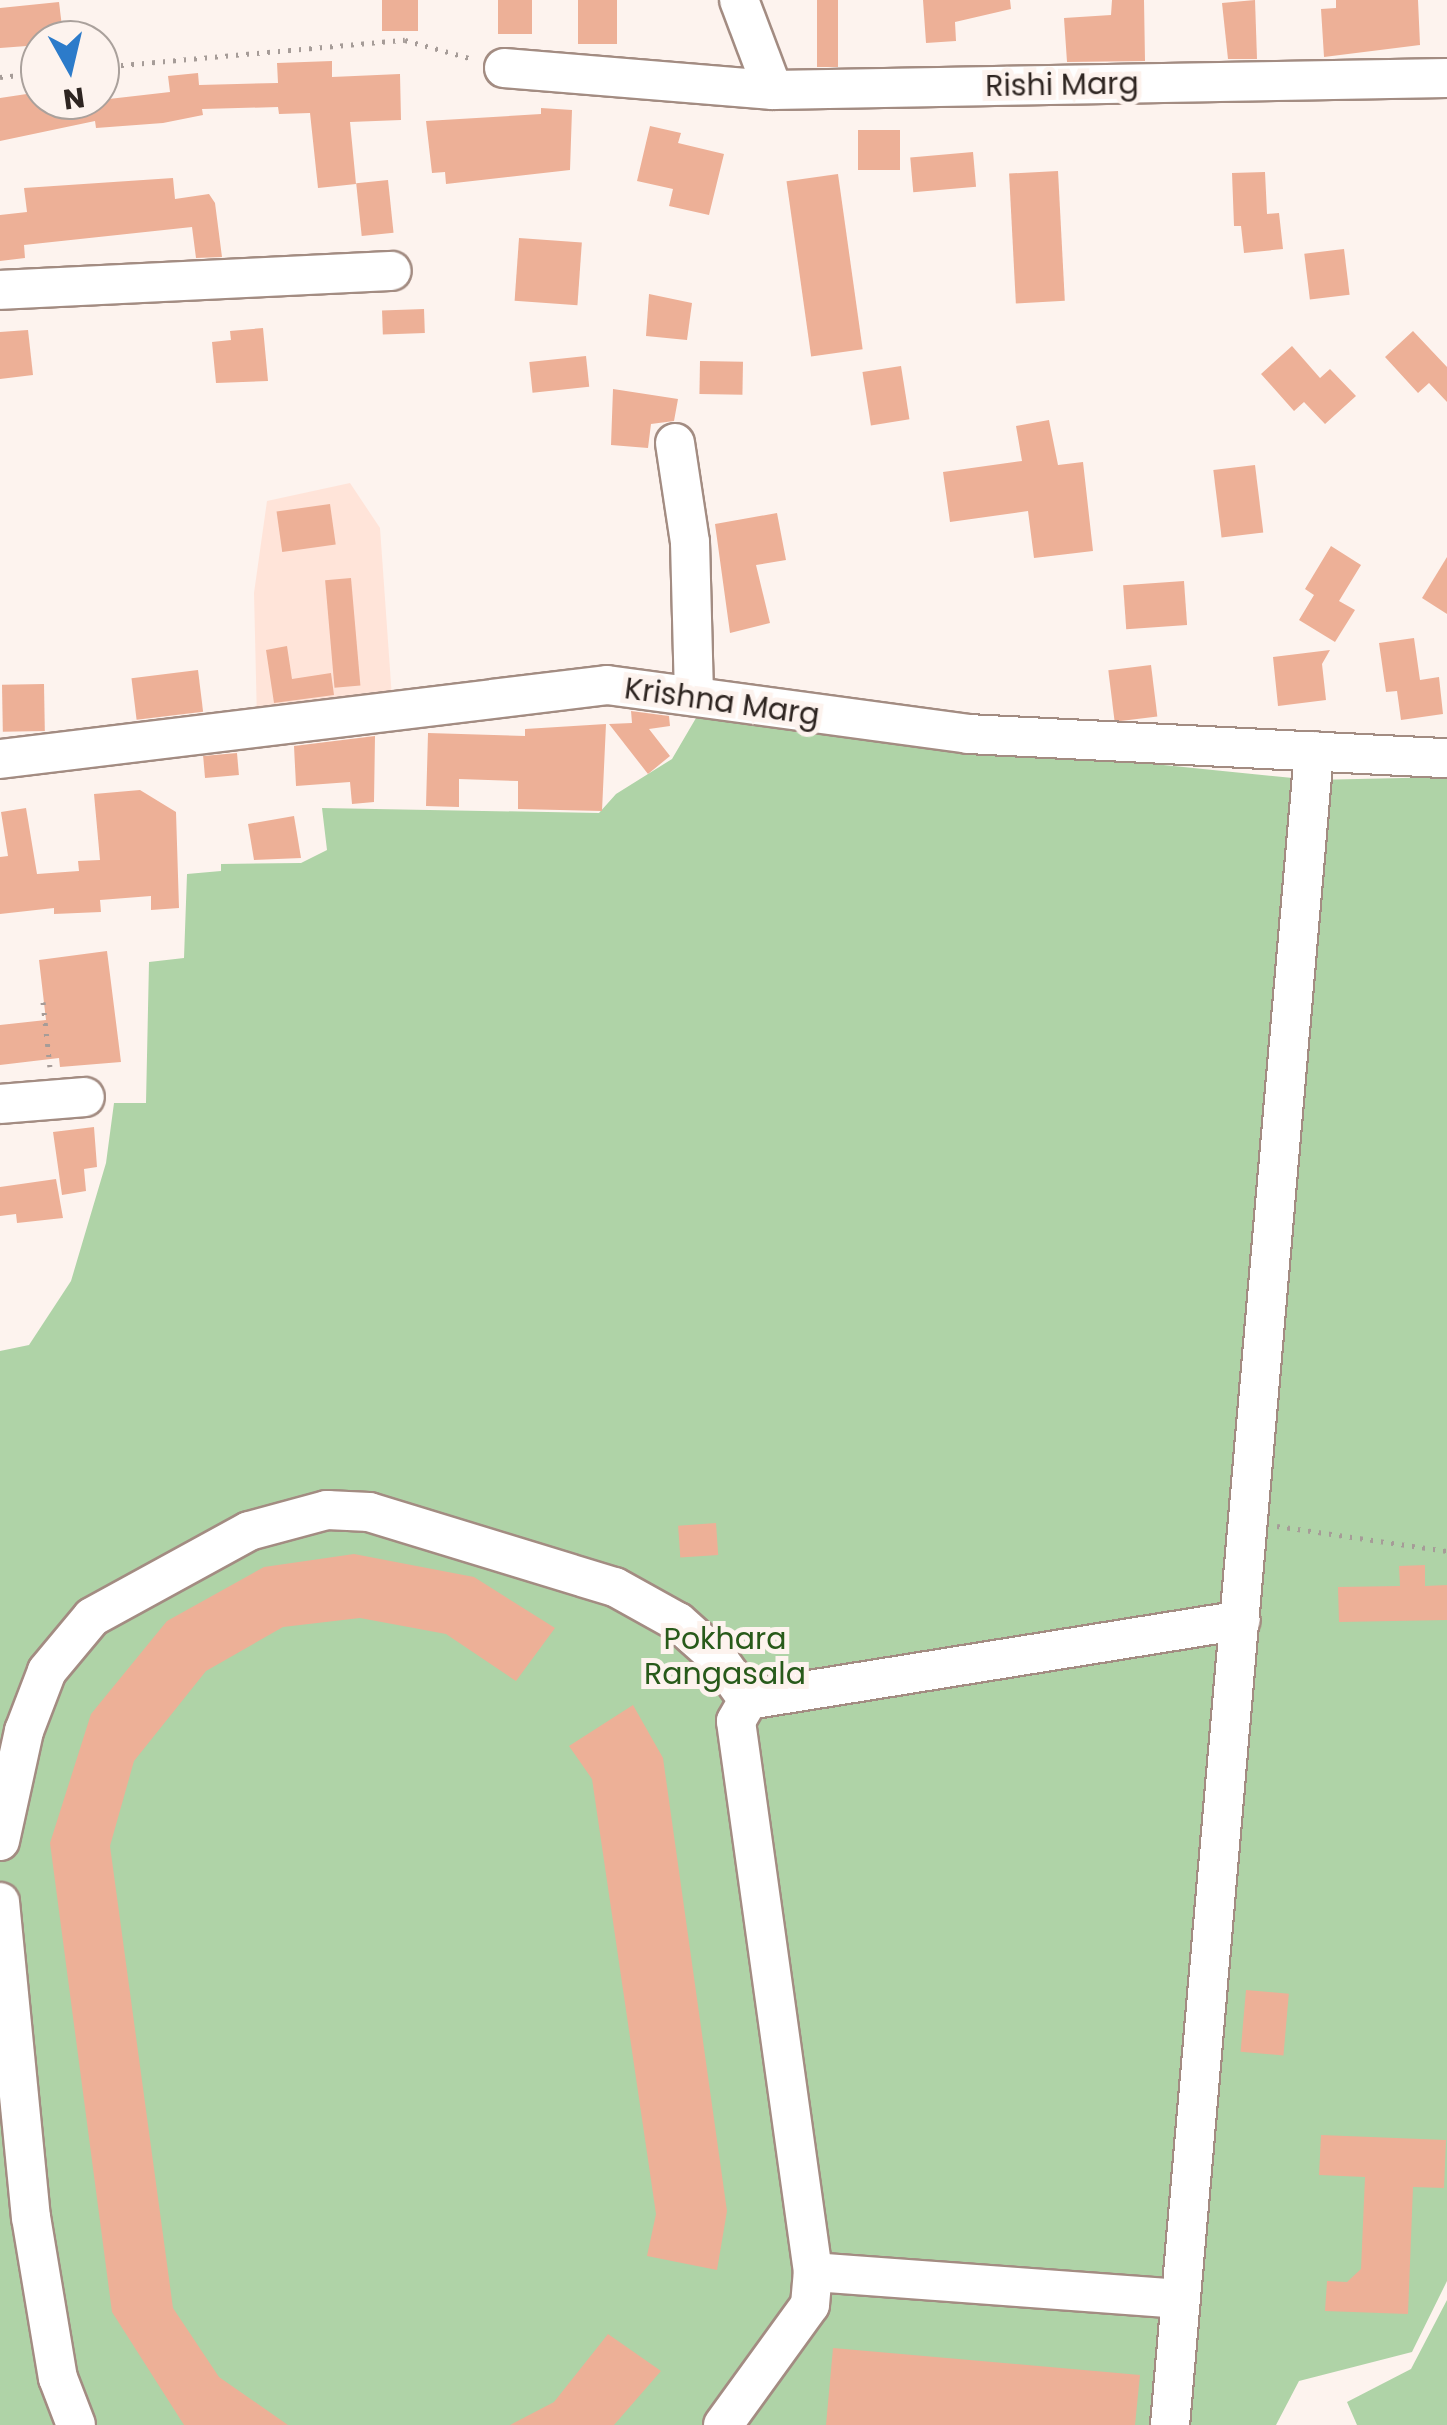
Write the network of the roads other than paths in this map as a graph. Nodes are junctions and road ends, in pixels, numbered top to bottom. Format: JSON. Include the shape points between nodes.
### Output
{"nodes":[{"id":1,"x":738,"y":0,"type":"edge"},
{"id":2,"x":504,"y":68,"type":"road end"},
{"id":3,"x":1447,"y":78,"type":"edge"},
{"id":4,"x":773,"y":90,"type":"junction"},
{"id":5,"x":392,"y":271,"type":"dead end"},
{"id":6,"x":0,"y":290,"type":"edge"},
{"id":7,"x":675,"y":443,"type":"dead end"},
{"id":8,"x":694,"y":695,"type":"junction"},
{"id":9,"x":1314,"y":751,"type":"junction"},
{"id":10,"x":1447,"y":758,"type":"edge"},
{"id":11,"x":0,"y":759,"type":"edge"},
{"id":12,"x":69,"y":1098,"type":"road end"},
{"id":13,"x":0,"y":1104,"type":"edge"},
{"id":14,"x":1240,"y":1620,"type":"junction"},
{"id":15,"x":748,"y":1700,"type":"junction"},
{"id":16,"x":0,"y":1841,"type":"edge"},
{"id":17,"x":0,"y":1902,"type":"edge"},
{"id":18,"x":813,"y":2272,"type":"junction"},
{"id":19,"x":1180,"y":2299,"type":"junction"},
{"id":20,"x":729,"y":2421,"type":"edge"},
{"id":21,"x":76,"y":2425,"type":"edge"},
{"id":22,"x":1170,"y":2425,"type":"edge"}],
"edges":[{"from":1,"to":4,"type":"street"},
{"from":2,"to":4,"type":"street","name":"Rishi Marg"},
{"from":3,"to":4,"type":"street","name":"Rishi Marg"},
{"from":5,"to":6,"type":"street"},
{"from":7,"to":8,"type":"street","via":[[690,542]]},
{"from":8,"to":9,"type":"street","name":"Krishna Marg","via":[[968,734]]},
{"from":8,"to":11,"type":"street","name":"Krishna Marg","via":[[607,685]]},
{"from":9,"to":10,"type":"street","name":"Krishna Marg"},
{"from":9,"to":14,"type":"street"},
{"from":12,"to":13,"type":"street"},
{"from":14,"to":15,"type":"street"},
{"from":14,"to":19,"type":"street"},
{"from":15,"to":16,"type":"street","via":[[717,1657],[678,1622],[616,1586],[369,1512],[326,1510],[249,1531],[92,1617],[47,1671],[24,1731]]},
{"from":15,"to":18,"type":"street","via":[[736,1721]]},
{"from":17,"to":21,"type":"street","via":[[31,2217],[58,2378]]},
{"from":18,"to":19,"type":"street"},
{"from":18,"to":20,"type":"street","via":[[810,2305]]},
{"from":19,"to":22,"type":"street"}]}
